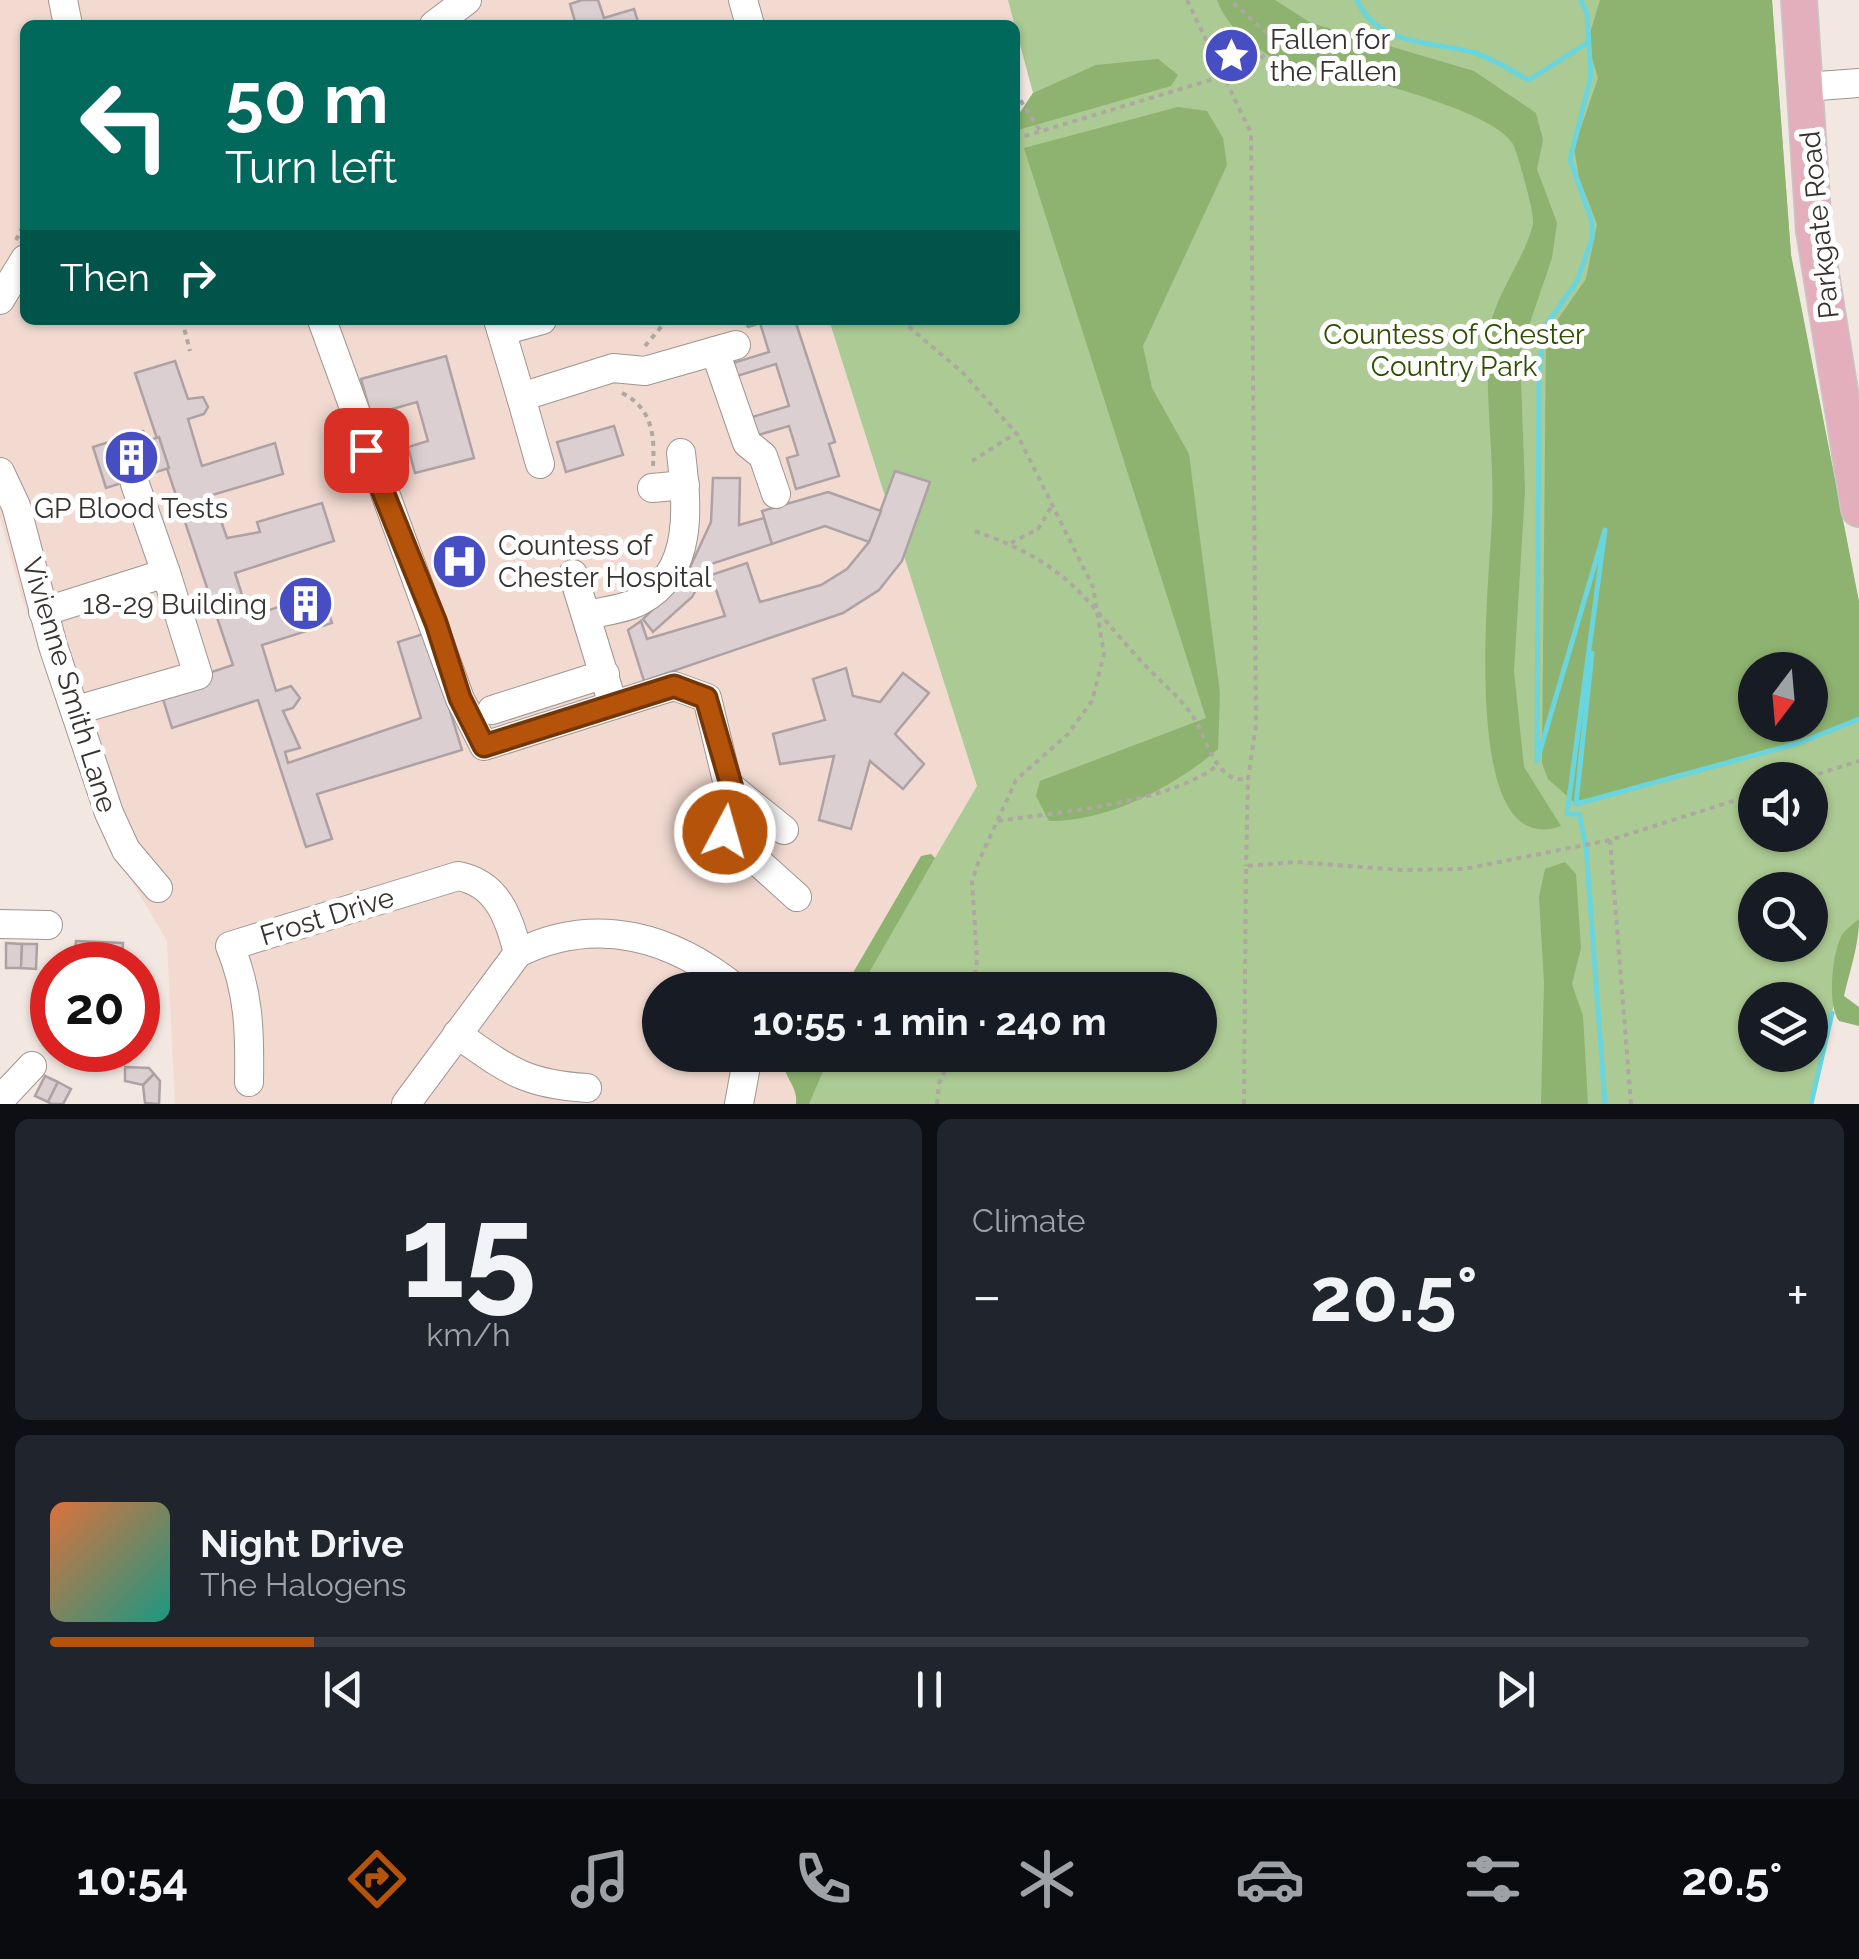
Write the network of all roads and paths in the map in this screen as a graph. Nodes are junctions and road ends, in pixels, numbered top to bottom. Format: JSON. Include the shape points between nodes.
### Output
{"nodes":[{"id":1,"x":467,"y":0,"type":"edge"},
{"id":2,"x":1186,"y":0,"type":"edge"},
{"id":3,"x":1230,"y":0,"type":"edge"},
{"id":4,"x":1799,"y":0,"type":"edge"},
{"id":5,"x":441,"y":20,"type":"edge"},
{"id":6,"x":1225,"y":77,"type":"junction"},
{"id":7,"x":1859,"y":83,"type":"edge"},
{"id":8,"x":1805,"y":87,"type":"junction"},
{"id":9,"x":1020,"y":100,"type":"edge"},
{"id":10,"x":1041,"y":132,"type":"junction"},
{"id":11,"x":1020,"y":137,"type":"edge"},
{"id":12,"x":20,"y":266,"type":"edge"},
{"id":13,"x":3,"y":290,"type":"edge"},
{"id":14,"x":183,"y":325,"type":"edge"},
{"id":15,"x":324,"y":325,"type":"edge"},
{"id":16,"x":907,"y":325,"type":"edge"},
{"id":17,"x":500,"y":326,"type":"edge"},
{"id":18,"x":190,"y":351,"type":"dead end"},
{"id":19,"x":521,"y":398,"type":"junction"},
{"id":20,"x":1016,"y":433,"type":"junction"},
{"id":21,"x":681,"y":453,"type":"dead end"},
{"id":22,"x":972,"y":461,"type":"dead end"},
{"id":23,"x":540,"y":464,"type":"dead end"},
{"id":24,"x":0,"y":472,"type":"edge"},
{"id":25,"x":135,"y":484,"type":"dead end"},
{"id":26,"x":685,"y":485,"type":"junction"},
{"id":27,"x":652,"y":488,"type":"dead end"},
{"id":28,"x":776,"y":494,"type":"dead end"},
{"id":29,"x":1053,"y":504,"type":"junction"},
{"id":30,"x":1859,"y":509,"type":"edge"},
{"id":31,"x":975,"y":531,"type":"dead end"},
{"id":32,"x":1010,"y":544,"type":"junction"},
{"id":33,"x":166,"y":574,"type":"junction"},
{"id":34,"x":574,"y":574,"type":"dead end"},
{"id":35,"x":43,"y":612,"type":"junction"},
{"id":36,"x":1098,"y":614,"type":"junction"},
{"id":37,"x":588,"y":615,"type":"junction"},
{"id":38,"x":604,"y":674,"type":"junction"},
{"id":39,"x":613,"y":705,"type":"junction"},
{"id":40,"x":77,"y":710,"type":"junction"},
{"id":41,"x":492,"y":710,"type":"dead end"},
{"id":42,"x":1859,"y":761,"type":"edge"},
{"id":43,"x":1218,"y":765,"type":"junction"},
{"id":44,"x":1828,"y":771,"type":"edge"},
{"id":45,"x":1248,"y":779,"type":"junction"},
{"id":46,"x":732,"y":788,"type":"junction"},
{"id":47,"x":1738,"y":799,"type":"edge"},
{"id":48,"x":998,"y":821,"type":"junction"},
{"id":49,"x":784,"y":830,"type":"dead end"},
{"id":50,"x":1610,"y":840,"type":"junction"},
{"id":51,"x":1246,"y":866,"type":"junction"},
{"id":52,"x":158,"y":888,"type":"dead end"},
{"id":53,"x":797,"y":897,"type":"dead end"},
{"id":54,"x":0,"y":924,"type":"edge"},
{"id":55,"x":48,"y":925,"type":"dead end"},
{"id":56,"x":518,"y":953,"type":"junction"},
{"id":57,"x":710,"y":972,"type":"edge"},
{"id":58,"x":975,"y":972,"type":"edge"},
{"id":59,"x":458,"y":1034,"type":"junction"},
{"id":60,"x":30,"y":1068,"type":"edge"},
{"id":61,"x":745,"y":1072,"type":"edge"},
{"id":62,"x":945,"y":1072,"type":"edge"},
{"id":63,"x":249,"y":1082,"type":"dead end"},
{"id":64,"x":588,"y":1088,"type":"dead end"},
{"id":65,"x":0,"y":1100,"type":"edge"},
{"id":66,"x":406,"y":1104,"type":"edge"},
{"id":67,"x":738,"y":1104,"type":"edge"},
{"id":68,"x":937,"y":1104,"type":"edge"},
{"id":69,"x":1244,"y":1104,"type":"edge"},
{"id":70,"x":1631,"y":1104,"type":"edge"}],
"edges":[{"from":1,"to":5,"type":"street"},
{"from":2,"to":6,"type":"path"},
{"from":3,"to":6,"type":"path","via":[[1266,30],[1271,45],[1250,68]]},
{"from":4,"to":8,"type":"main road","name":"Parkgate Road"},
{"from":6,"to":10,"type":"path"},
{"from":6,"to":45,"type":"path","via":[[1251,133],[1256,724]]},
{"from":7,"to":8,"type":"street"},
{"from":8,"to":30,"type":"main road","name":"Parkgate Road","via":[[1814,232]]},
{"from":9,"to":10,"type":"path"},
{"from":10,"to":11,"type":"path"},
{"from":12,"to":13,"type":"street"},
{"from":14,"to":18,"type":"path"},
{"from":15,"to":39,"type":"street","via":[[460,698],[484,746]]},
{"from":16,"to":20,"type":"path","via":[[963,373]]},
{"from":17,"to":19,"type":"street"},
{"from":19,"to":23,"type":"street"},
{"from":19,"to":28,"type":"street","via":[[613,368],[646,371],[725,348],[747,443],[762,456]]},
{"from":20,"to":22,"type":"path"},
{"from":20,"to":29,"type":"path"},
{"from":21,"to":26,"type":"street"},
{"from":24,"to":35,"type":"street","name":"Vivienne Smith Lane","via":[[16,506]]},
{"from":25,"to":33,"type":"street"},
{"from":26,"to":27,"type":"street"},
{"from":26,"to":37,"type":"street","via":[[687,525],[665,580],[638,603]]},
{"from":29,"to":32,"type":"path","via":[[1038,528]]},
{"from":29,"to":36,"type":"path","via":[[1093,587]]},
{"from":31,"to":32,"type":"path"},
{"from":32,"to":36,"type":"path","via":[[1058,568]]},
{"from":33,"to":35,"type":"street"},
{"from":33,"to":40,"type":"street","via":[[198,674]]},
{"from":34,"to":37,"type":"street"},
{"from":35,"to":40,"type":"street","name":"Vivienne Smith Lane"},
{"from":36,"to":43,"type":"path","via":[[1190,712]]},
{"from":36,"to":48,"type":"path","via":[[1104,654],[1092,700],[1068,735],[1016,780]]},
{"from":37,"to":38,"type":"street"},
{"from":38,"to":39,"type":"street"},
{"from":38,"to":41,"type":"street"},
{"from":39,"to":46,"type":"street","via":[[674,686],[706,698]]},
{"from":40,"to":52,"type":"street","name":"Vivienne Smith Lane","via":[[117,834]]},
{"from":42,"to":44,"type":"path"},
{"from":43,"to":45,"type":"path","via":[[1232,778]]},
{"from":43,"to":48,"type":"path","via":[[1171,790],[1074,814]]},
{"from":45,"to":51,"type":"path"},
{"from":46,"to":49,"type":"street"},
{"from":46,"to":53,"type":"street","via":[[722,805],[725,832]]},
{"from":47,"to":50,"type":"path"},
{"from":48,"to":58,"type":"path","via":[[972,881]]},
{"from":50,"to":51,"type":"path","via":[[1464,869]]},
{"from":50,"to":70,"type":"path"},
{"from":51,"to":69,"type":"path"},
{"from":54,"to":55,"type":"street"},
{"from":56,"to":57,"type":"street","via":[[610,931],[681,954]]},
{"from":56,"to":59,"type":"street"},
{"from":56,"to":63,"type":"street","name":"Frost Drive","via":[[510,921],[491,890],[458,876],[230,946],[245,984]]},
{"from":59,"to":64,"type":"street","via":[[524,1078]]},
{"from":59,"to":66,"type":"street"},
{"from":60,"to":65,"type":"street"},
{"from":61,"to":67,"type":"street"},
{"from":62,"to":68,"type":"path"}]}
